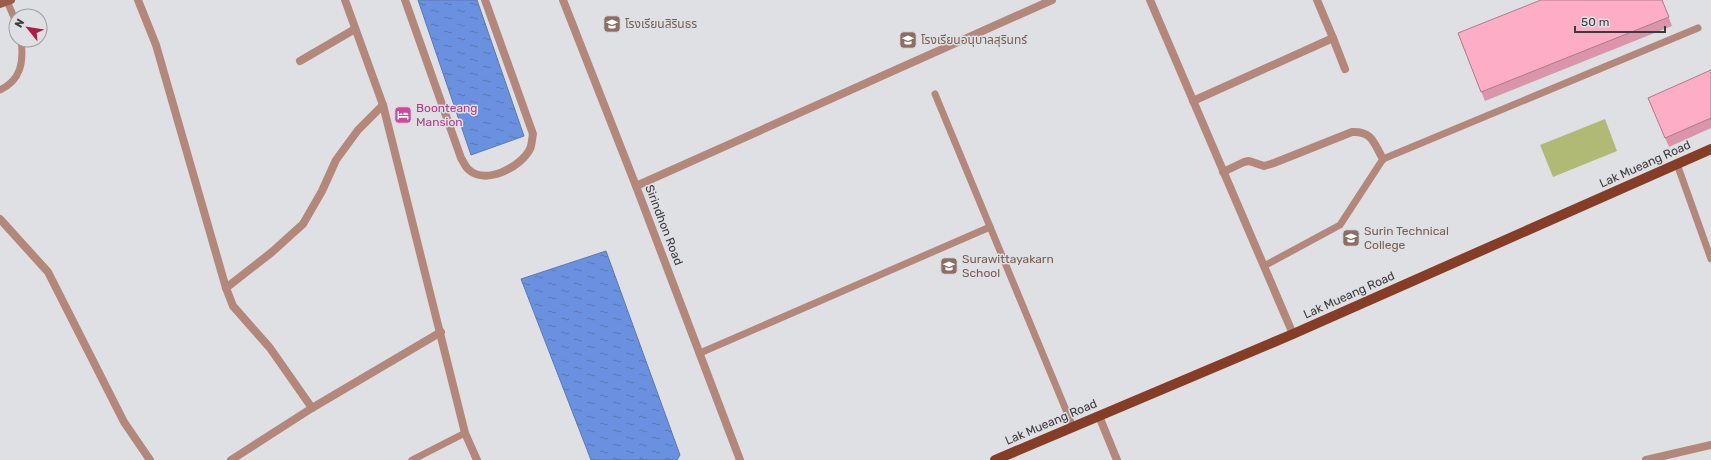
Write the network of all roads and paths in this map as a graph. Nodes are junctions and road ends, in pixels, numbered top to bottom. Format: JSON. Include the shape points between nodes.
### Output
{"nodes":[{"id":1,"x":138,"y":0,"type":"edge"},
{"id":2,"x":345,"y":0,"type":"edge"},
{"id":3,"x":405,"y":0,"type":"edge"},
{"id":4,"x":485,"y":0,"type":"edge"},
{"id":5,"x":563,"y":0,"type":"edge"},
{"id":6,"x":1052,"y":0,"type":"edge"},
{"id":7,"x":1150,"y":0,"type":"edge"},
{"id":8,"x":1317,"y":0,"type":"edge"},
{"id":9,"x":355,"y":28,"type":"junction"},
{"id":10,"x":1698,"y":28,"type":"dead end"},
{"id":11,"x":1334,"y":38,"type":"junction"},
{"id":12,"x":21,"y":48,"type":"edge"},
{"id":13,"x":300,"y":60,"type":"dead end"},
{"id":14,"x":1345,"y":69,"type":"dead end"},
{"id":15,"x":0,"y":90,"type":"edge"},
{"id":16,"x":935,"y":94,"type":"dead end"},
{"id":17,"x":1193,"y":101,"type":"junction"},
{"id":18,"x":383,"y":106,"type":"junction"},
{"id":19,"x":1711,"y":149,"type":"edge"},
{"id":20,"x":1383,"y":159,"type":"junction"},
{"id":21,"x":1677,"y":164,"type":"junction"},
{"id":22,"x":1223,"y":172,"type":"junction"},
{"id":23,"x":636,"y":186,"type":"junction"},
{"id":24,"x":0,"y":219,"type":"edge"},
{"id":25,"x":990,"y":227,"type":"junction"},
{"id":26,"x":1711,"y":258,"type":"edge"},
{"id":27,"x":1264,"y":266,"type":"junction"},
{"id":28,"x":226,"y":288,"type":"junction"},
{"id":29,"x":441,"y":332,"type":"junction"},
{"id":30,"x":1293,"y":334,"type":"junction"},
{"id":31,"x":700,"y":353,"type":"junction"},
{"id":32,"x":312,"y":408,"type":"junction"},
{"id":33,"x":1099,"y":416,"type":"junction"},
{"id":34,"x":1073,"y":427,"type":"junction"},
{"id":35,"x":465,"y":433,"type":"junction"},
{"id":36,"x":1711,"y":445,"type":"edge"},
{"id":37,"x":150,"y":460,"type":"edge"},
{"id":38,"x":231,"y":460,"type":"edge"},
{"id":39,"x":412,"y":460,"type":"edge"},
{"id":40,"x":477,"y":460,"type":"edge"},
{"id":41,"x":740,"y":460,"type":"edge"},
{"id":42,"x":995,"y":460,"type":"edge"},
{"id":43,"x":1117,"y":460,"type":"edge"},
{"id":44,"x":1646,"y":460,"type":"edge"}],
"edges":[{"from":1,"to":28,"type":"street","via":[[156,45]]},
{"from":2,"to":9,"type":"street"},
{"from":3,"to":4,"type":"street","via":[[461,158],[468,170],[480,175],[498,174],[512,168],[530,148],[533,134]]},
{"from":5,"to":23,"type":"street","name":"Sirindhon Road"},
{"from":6,"to":23,"type":"street"},
{"from":7,"to":17,"type":"street"},
{"from":8,"to":11,"type":"street"},
{"from":9,"to":13,"type":"street"},
{"from":9,"to":18,"type":"street"},
{"from":10,"to":20,"type":"lane"},
{"from":11,"to":14,"type":"street"},
{"from":11,"to":17,"type":"street"},
{"from":12,"to":15,"type":"lane","via":[[20,70],[14,82]]},
{"from":16,"to":25,"type":"lane"},
{"from":17,"to":22,"type":"street"},
{"from":18,"to":28,"type":"street","via":[[358,130],[336,160],[303,224]]},
{"from":18,"to":29,"type":"street"},
{"from":19,"to":21,"type":"main road","name":"Lak Mueang Road"},
{"from":20,"to":22,"type":"street","via":[[1370,137],[1365,133],[1352,132],[1274,163],[1264,166],[1249,161]]},
{"from":20,"to":27,"type":"lane","via":[[1340,225]]},
{"from":21,"to":26,"type":"lane"},
{"from":21,"to":30,"type":"main road","name":"Lak Mueang Road"},
{"from":22,"to":27,"type":"street"},
{"from":23,"to":31,"type":"street","name":"Sirindhon Road"},
{"from":24,"to":37,"type":"street","via":[[48,272],[124,422]]},
{"from":25,"to":31,"type":"lane"},
{"from":25,"to":34,"type":"lane"},
{"from":27,"to":30,"type":"street"},
{"from":28,"to":32,"type":"street","via":[[233,306],[270,348]]},
{"from":29,"to":32,"type":"street"},
{"from":29,"to":35,"type":"street"},
{"from":30,"to":33,"type":"main road","name":"Lak Mueang Road"},
{"from":31,"to":41,"type":"street","name":"Sirindhon Road"},
{"from":32,"to":38,"type":"street"},
{"from":33,"to":34,"type":"main road","name":"Lak Mueang Road"},
{"from":33,"to":43,"type":"street"},
{"from":34,"to":42,"type":"main road","name":"Lak Mueang Road"},
{"from":35,"to":39,"type":"lane"},
{"from":35,"to":40,"type":"street"},
{"from":36,"to":44,"type":"street"}]}
